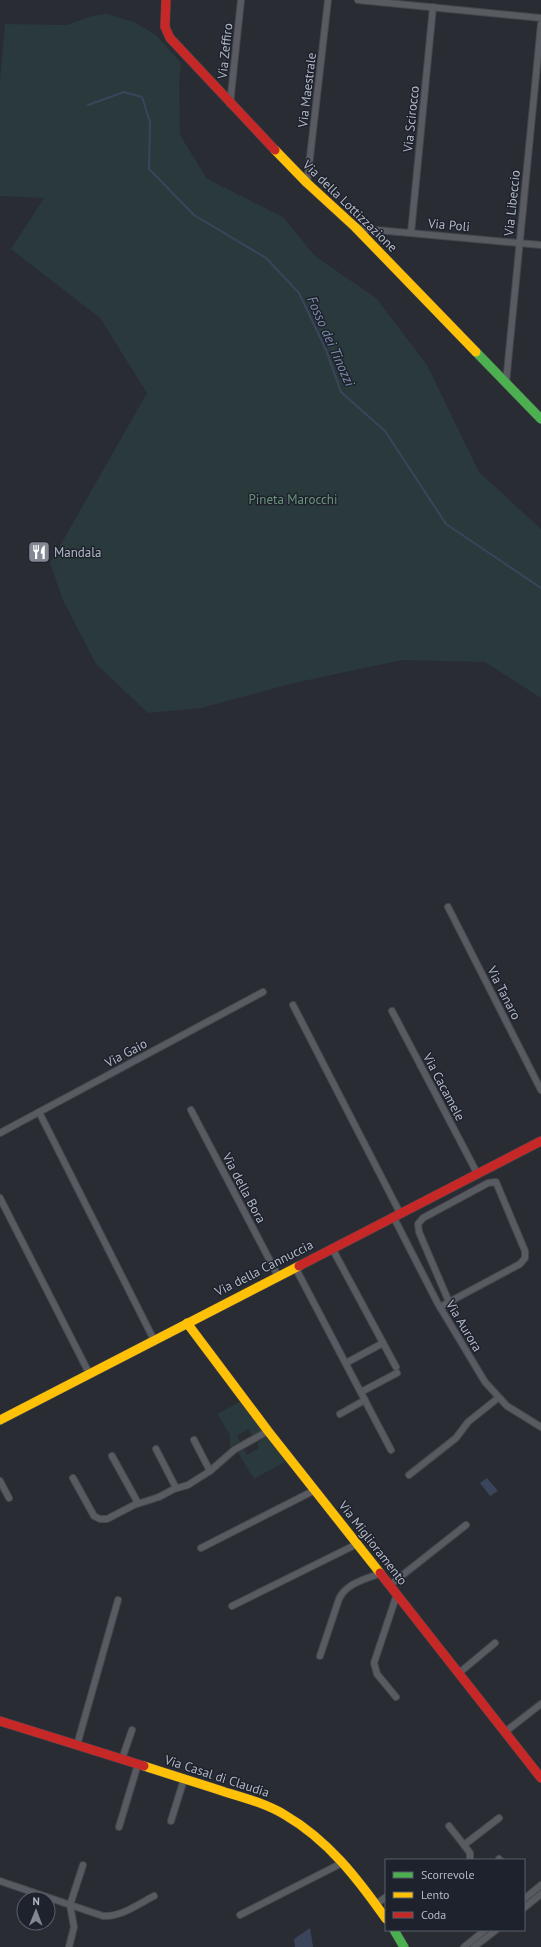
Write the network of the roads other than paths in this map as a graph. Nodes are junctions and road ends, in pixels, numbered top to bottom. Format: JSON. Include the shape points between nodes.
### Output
{"nodes":[{"id":1,"x":166,"y":0,"type":"edge"},
{"id":2,"x":241,"y":0,"type":"edge"},
{"id":3,"x":328,"y":0,"type":"edge"},
{"id":4,"x":358,"y":0,"type":"edge"},
{"id":5,"x":379,"y":1,"type":"edge"},
{"id":6,"x":433,"y":8,"type":"junction"},
{"id":7,"x":541,"y":18,"type":"edge"},
{"id":8,"x":541,"y":24,"type":"edge"},
{"id":9,"x":230,"y":104,"type":"junction"},
{"id":10,"x":307,"y":183,"type":"junction"},
{"id":11,"x":355,"y":227,"type":"junction"},
{"id":12,"x":411,"y":233,"type":"junction"},
{"id":13,"x":520,"y":243,"type":"junction"},
{"id":14,"x":541,"y":245,"type":"edge"},
{"id":15,"x":506,"y":383,"type":"junction"},
{"id":16,"x":541,"y":419,"type":"edge"},
{"id":17,"x":448,"y":907,"type":"dead end"},
{"id":18,"x":263,"y":992,"type":"dead end"},
{"id":19,"x":293,"y":1005,"type":"dead end"},
{"id":20,"x":392,"y":1011,"type":"dead end"},
{"id":21,"x":541,"y":1090,"type":"edge"},
{"id":22,"x":191,"y":1110,"type":"dead end"},
{"id":23,"x":39,"y":1112,"type":"junction"},
{"id":24,"x":0,"y":1133,"type":"edge"},
{"id":25,"x":541,"y":1140,"type":"edge"},
{"id":26,"x":477,"y":1174,"type":"junction"},
{"id":27,"x":0,"y":1198,"type":"edge"},
{"id":28,"x":396,"y":1215,"type":"junction"},
{"id":29,"x":332,"y":1248,"type":"junction"},
{"id":30,"x":295,"y":1267,"type":"junction"},
{"id":31,"x":278,"y":1276,"type":"junction"},
{"id":32,"x":449,"y":1302,"type":"junction"},
{"id":33,"x":440,"y":1307,"type":"junction"},
{"id":34,"x":187,"y":1323,"type":"junction"},
{"id":35,"x":154,"y":1340,"type":"junction"},
{"id":36,"x":383,"y":1343,"type":"junction"},
{"id":37,"x":346,"y":1363,"type":"junction"},
{"id":38,"x":89,"y":1374,"type":"junction"},
{"id":39,"x":361,"y":1392,"type":"junction"},
{"id":40,"x":498,"y":1398,"type":"junction"},
{"id":41,"x":365,"y":1400,"type":"junction"},
{"id":42,"x":340,"y":1414,"type":"dead end"},
{"id":43,"x":0,"y":1420,"type":"edge"},
{"id":44,"x":541,"y":1427,"type":"edge"},
{"id":45,"x":268,"y":1431,"type":"junction"},
{"id":46,"x":194,"y":1440,"type":"dead end"},
{"id":47,"x":156,"y":1449,"type":"dead end"},
{"id":48,"x":391,"y":1450,"type":"dead end"},
{"id":49,"x":112,"y":1456,"type":"dead end"},
{"id":50,"x":210,"y":1471,"type":"junction"},
{"id":51,"x":409,"y":1475,"type":"dead end"},
{"id":52,"x":73,"y":1478,"type":"dead end"},
{"id":53,"x":0,"y":1481,"type":"edge"},
{"id":54,"x":176,"y":1488,"type":"junction"},
{"id":55,"x":315,"y":1490,"type":"junction"},
{"id":56,"x":9,"y":1498,"type":"dead end"},
{"id":57,"x":138,"y":1503,"type":"junction"},
{"id":58,"x":466,"y":1525,"type":"dead end"},
{"id":59,"x":357,"y":1544,"type":"junction"},
{"id":60,"x":201,"y":1548,"type":"dead end"},
{"id":61,"x":381,"y":1573,"type":"junction"},
{"id":62,"x":390,"y":1585,"type":"junction"},
{"id":63,"x":397,"y":1594,"type":"junction"},
{"id":64,"x":118,"y":1600,"type":"dead end"},
{"id":65,"x":232,"y":1606,"type":"dead end"},
{"id":66,"x":495,"y":1643,"type":"dead end"},
{"id":67,"x":320,"y":1656,"type":"dead end"},
{"id":68,"x":459,"y":1673,"type":"junction"},
{"id":69,"x":396,"y":1697,"type":"dead end"},
{"id":70,"x":541,"y":1704,"type":"edge"},
{"id":71,"x":0,"y":1721,"type":"edge"},
{"id":72,"x":132,"y":1730,"type":"dead end"},
{"id":73,"x":505,"y":1732,"type":"junction"},
{"id":74,"x":77,"y":1745,"type":"junction"},
{"id":75,"x":122,"y":1759,"type":"junction"},
{"id":76,"x":138,"y":1764,"type":"junction"},
{"id":77,"x":541,"y":1778,"type":"edge"},
{"id":78,"x":184,"y":1779,"type":"junction"},
{"id":79,"x":499,"y":1818,"type":"dead end"},
{"id":80,"x":171,"y":1821,"type":"dead end"},
{"id":81,"x":449,"y":1826,"type":"dead end"},
{"id":82,"x":119,"y":1827,"type":"dead end"},
{"id":83,"x":464,"y":1845,"type":"junction"},
{"id":84,"x":470,"y":1859,"type":"edge"},
{"id":85,"x":342,"y":1863,"type":"junction"},
{"id":86,"x":84,"y":1865,"type":"dead end"},
{"id":87,"x":0,"y":1881,"type":"edge"},
{"id":88,"x":541,"y":1885,"type":"edge"},
{"id":89,"x":541,"y":1894,"type":"edge"},
{"id":90,"x":154,"y":1896,"type":"dead end"},
{"id":91,"x":525,"y":1896,"type":"edge"},
{"id":92,"x":385,"y":1898,"type":"edge"},
{"id":93,"x":376,"y":1904,"type":"junction"},
{"id":94,"x":70,"y":1905,"type":"junction"},
{"id":95,"x":525,"y":1907,"type":"edge"},
{"id":96,"x":240,"y":1915,"type":"dead end"},
{"id":97,"x":385,"y":1918,"type":"edge"},
{"id":98,"x":395,"y":1931,"type":"edge"},
{"id":99,"x":484,"y":1931,"type":"edge"},
{"id":100,"x":495,"y":1931,"type":"edge"},
{"id":101,"x":69,"y":1947,"type":"edge"},
{"id":102,"x":404,"y":1947,"type":"edge"},
{"id":103,"x":464,"y":1947,"type":"edge"},
{"id":104,"x":474,"y":1947,"type":"edge"}],
"edges":[{"from":1,"to":9,"type":"street","name":"Via della Lottizzazione","via":[[165,27],[168,36]]},
{"from":2,"to":9,"type":"street","name":"Via Zeffiro"},
{"from":3,"to":10,"type":"street","name":"Via Maestrale"},
{"from":4,"to":5,"type":"street"},
{"from":5,"to":6,"type":"street"},
{"from":6,"to":7,"type":"street"},
{"from":6,"to":12,"type":"street","name":"Via Scirocco"},
{"from":8,"to":13,"type":"street","name":"Via Libeccio"},
{"from":9,"to":10,"type":"street","name":"Via della Lottizzazione"},
{"from":10,"to":11,"type":"street","name":"Via della Lottizzazione"},
{"from":11,"to":12,"type":"street","name":"Via Poli"},
{"from":11,"to":15,"type":"street","name":"Via della Lottizzazione"},
{"from":12,"to":13,"type":"street","name":"Via Poli"},
{"from":13,"to":14,"type":"street","name":"Via Poli"},
{"from":13,"to":15,"type":"street","name":"Via Libeccio"},
{"from":15,"to":16,"type":"street","name":"Via della Lottizzazione"},
{"from":17,"to":21,"type":"street","name":"Via Tanaro"},
{"from":18,"to":23,"type":"street","name":"Via Gaio"},
{"from":19,"to":28,"type":"street","name":"Via Aurora"},
{"from":20,"to":26,"type":"street","name":"Via Cacamele"},
{"from":22,"to":31,"type":"street","name":"Via della Bora"},
{"from":23,"to":24,"type":"street","name":"Via Gaio"},
{"from":23,"to":35,"type":"street"},
{"from":25,"to":26,"type":"street","name":"Via della Cannuccia"},
{"from":26,"to":28,"type":"street","name":"Via della Cannuccia"},
{"from":27,"to":38,"type":"street"},
{"from":28,"to":29,"type":"street","name":"Via della Cannuccia"},
{"from":28,"to":33,"type":"street","name":"Via Aurora"},
{"from":29,"to":30,"type":"street","name":"Via della Cannuccia"},
{"from":29,"to":36,"type":"street"},
{"from":30,"to":31,"type":"street","name":"Via della Cannuccia"},
{"from":30,"to":37,"type":"street"},
{"from":31,"to":34,"type":"street","name":"Via della Cannuccia"},
{"from":32,"to":32,"type":"street","via":[[418,1232],[418,1224],[423,1218],[488,1183],[496,1182],[525,1251],[525,1258],[520,1264]]},
{"from":32,"to":33,"type":"street"},
{"from":33,"to":40,"type":"street","name":"Via Aurora","via":[[480,1374]]},
{"from":34,"to":35,"type":"street","name":"Via della Cannuccia"},
{"from":34,"to":45,"type":"street","name":"Via Miglioramento"},
{"from":35,"to":38,"type":"street","name":"Via della Cannuccia"},
{"from":36,"to":37,"type":"street"},
{"from":36,"to":39,"type":"street","via":[[396,1370]]},
{"from":37,"to":39,"type":"street"},
{"from":38,"to":43,"type":"street","name":"Via della Cannuccia"},
{"from":39,"to":41,"type":"street"},
{"from":40,"to":44,"type":"street","name":"Via Aurora","via":[[513,1411]]},
{"from":40,"to":51,"type":"street","via":[[468,1422],[456,1438]]},
{"from":41,"to":42,"type":"street"},
{"from":41,"to":48,"type":"street"},
{"from":45,"to":50,"type":"street","via":[[230,1453]]},
{"from":45,"to":55,"type":"street","name":"Via Miglioramento"},
{"from":46,"to":50,"type":"street"},
{"from":47,"to":54,"type":"street"},
{"from":49,"to":57,"type":"street"},
{"from":50,"to":54,"type":"street","via":[[188,1485]]},
{"from":52,"to":57,"type":"street","via":[[97,1519],[107,1519]]},
{"from":53,"to":56,"type":"street"},
{"from":54,"to":57,"type":"street","via":[[159,1497]]},
{"from":55,"to":59,"type":"street","name":"Via Miglioramento"},
{"from":55,"to":60,"type":"street"},
{"from":58,"to":62,"type":"street"},
{"from":59,"to":61,"type":"street","name":"Via Miglioramento"},
{"from":59,"to":65,"type":"street"},
{"from":61,"to":62,"type":"street","name":"Via Miglioramento"},
{"from":61,"to":67,"type":"street","via":[[343,1591]]},
{"from":62,"to":63,"type":"street","name":"Via Miglioramento"},
{"from":63,"to":68,"type":"street","name":"Via Miglioramento"},
{"from":63,"to":69,"type":"street","via":[[374,1663],[377,1674]]},
{"from":64,"to":74,"type":"street"},
{"from":66,"to":68,"type":"street"},
{"from":68,"to":73,"type":"street","name":"Via Miglioramento"},
{"from":70,"to":73,"type":"street"},
{"from":71,"to":74,"type":"street","name":"Via Casal di Claudia"},
{"from":72,"to":75,"type":"street"},
{"from":73,"to":77,"type":"street","name":"Via Miglioramento"},
{"from":74,"to":75,"type":"street","name":"Via Casal di Claudia"},
{"from":75,"to":76,"type":"street","name":"Via Casal di Claudia"},
{"from":76,"to":78,"type":"street","name":"Via Casal di Claudia"},
{"from":76,"to":82,"type":"street"},
{"from":78,"to":80,"type":"street"},
{"from":78,"to":85,"type":"street","name":"Via Casal di Claudia","via":[[263,1804],[284,1814],[309,1832]]},
{"from":79,"to":83,"type":"street"},
{"from":81,"to":83,"type":"street"},
{"from":83,"to":84,"type":"street","via":[[470,1853]]},
{"from":85,"to":93,"type":"street","name":"Via Casal di Claudia"},
{"from":85,"to":96,"type":"street"},
{"from":86,"to":94,"type":"street"},
{"from":87,"to":94,"type":"street"},
{"from":88,"to":91,"type":"street"},
{"from":89,"to":95,"type":"street"},
{"from":90,"to":94,"type":"street","via":[[124,1912],[110,1916],[96,1915]]},
{"from":92,"to":93,"type":"street"},
{"from":93,"to":97,"type":"street","name":"Via Casal di Claudia"},
{"from":94,"to":101,"type":"street","via":[[74,1924]]},
{"from":98,"to":102,"type":"street"},
{"from":99,"to":103,"type":"street"},
{"from":100,"to":104,"type":"street"}]}
